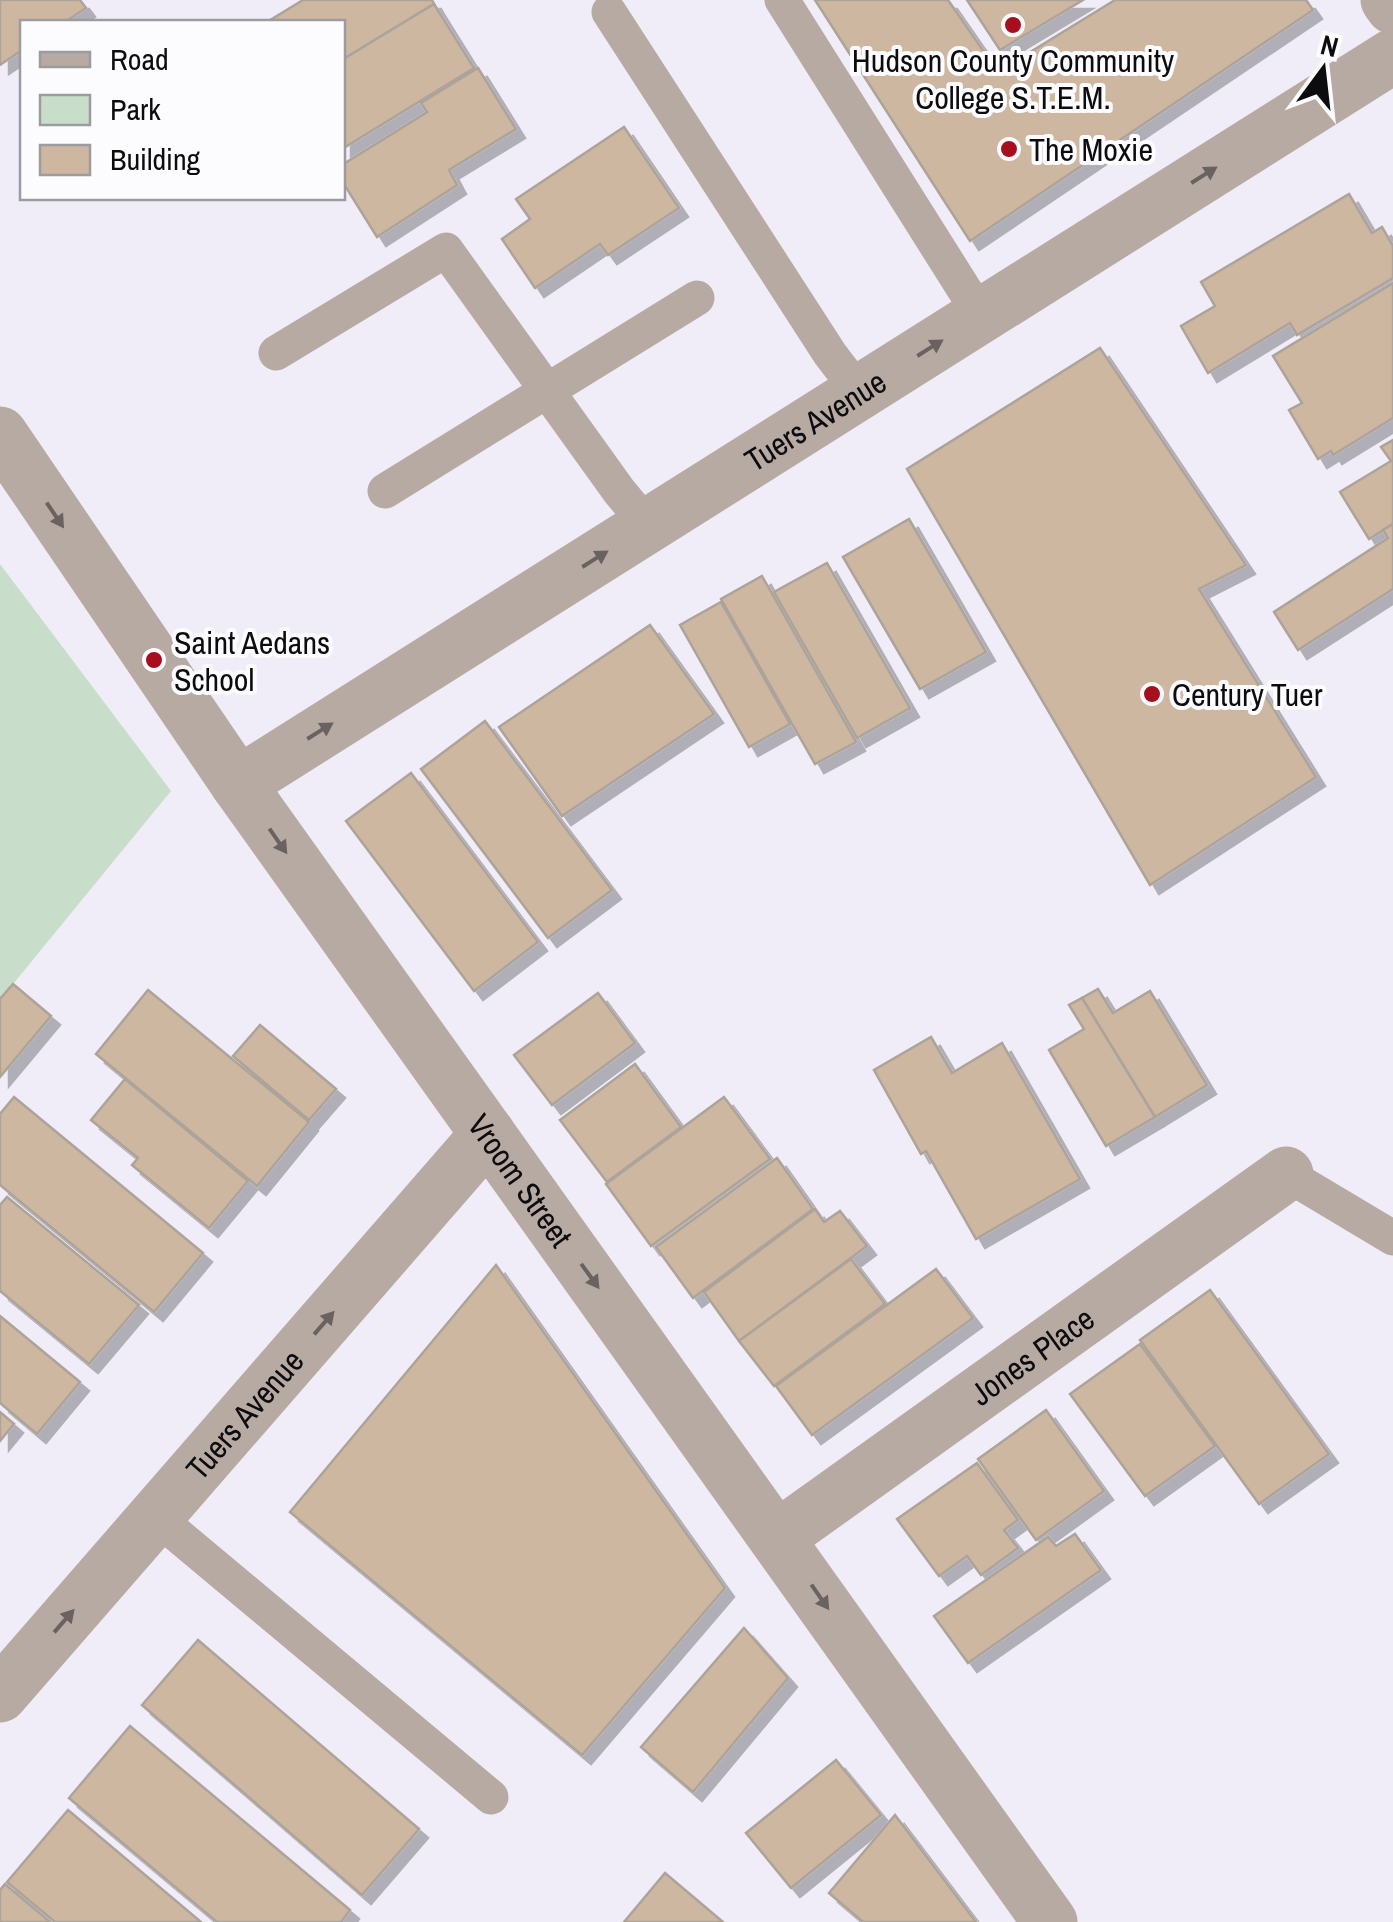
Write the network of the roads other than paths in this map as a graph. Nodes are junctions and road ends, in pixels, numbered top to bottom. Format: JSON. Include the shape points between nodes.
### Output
{"nodes":[{"id":1,"x":782,"y":0,"type":"edge"},
{"id":2,"x":1388,"y":0,"type":"edge"},
{"id":3,"x":1393,"y":7,"type":"edge"},
{"id":4,"x":609,"y":12,"type":"dead end"},
{"id":5,"x":1393,"y":56,"type":"edge"},
{"id":6,"x":697,"y":298,"type":"dead end"},
{"id":7,"x":981,"y":316,"type":"junction"},
{"id":8,"x":276,"y":354,"type":"dead end"},
{"id":9,"x":546,"y":389,"type":"junction"},
{"id":10,"x":859,"y":392,"type":"junction"},
{"id":11,"x":0,"y":434,"type":"edge"},
{"id":12,"x":385,"y":491,"type":"dead end"},
{"id":13,"x":648,"y":526,"type":"junction"},
{"id":14,"x":238,"y":784,"type":"junction"},
{"id":15,"x":488,"y":1134,"type":"junction"},
{"id":16,"x":1286,"y":1174,"type":"joint"},
{"id":17,"x":1393,"y":1238,"type":"edge"},
{"id":18,"x":156,"y":1516,"type":"junction"},
{"id":19,"x":778,"y":1537,"type":"junction"},
{"id":20,"x":0,"y":1694,"type":"edge"},
{"id":21,"x":491,"y":1798,"type":"dead end"},
{"id":22,"x":1050,"y":1922,"type":"edge"}],
"edges":[{"from":1,"to":7,"type":"lane"},
{"from":2,"to":3,"type":"street"},
{"from":4,"to":10,"type":"lane"},
{"from":7,"to":5,"type":"street","name":"Tuers Avenue","one_way":true},
{"from":6,"to":9,"type":"lane"},
{"from":10,"to":7,"type":"street","name":"Tuers Avenue","one_way":true},
{"from":8,"to":9,"type":"lane","via":[[446,250]]},
{"from":9,"to":12,"type":"lane"},
{"from":9,"to":13,"type":"lane"},
{"from":10,"to":13,"type":"street","name":"Tuers Avenue"},
{"from":11,"to":14,"type":"street","name":"Vroom Street","one_way":true},
{"from":14,"to":13,"type":"street","name":"Tuers Avenue","one_way":true},
{"from":14,"to":15,"type":"street","name":"Vroom Street","one_way":true},
{"from":18,"to":15,"type":"street","name":"Tuers Avenue","one_way":true},
{"from":15,"to":19,"type":"street","name":"Vroom Street","one_way":true},
{"from":16,"to":17,"type":"lane"},
{"from":16,"to":19,"type":"street","name":"Jones Place"},
{"from":20,"to":18,"type":"street","name":"Tuers Avenue","one_way":true},
{"from":18,"to":21,"type":"lane"},
{"from":19,"to":22,"type":"street","name":"Vroom Street","one_way":true}]}
